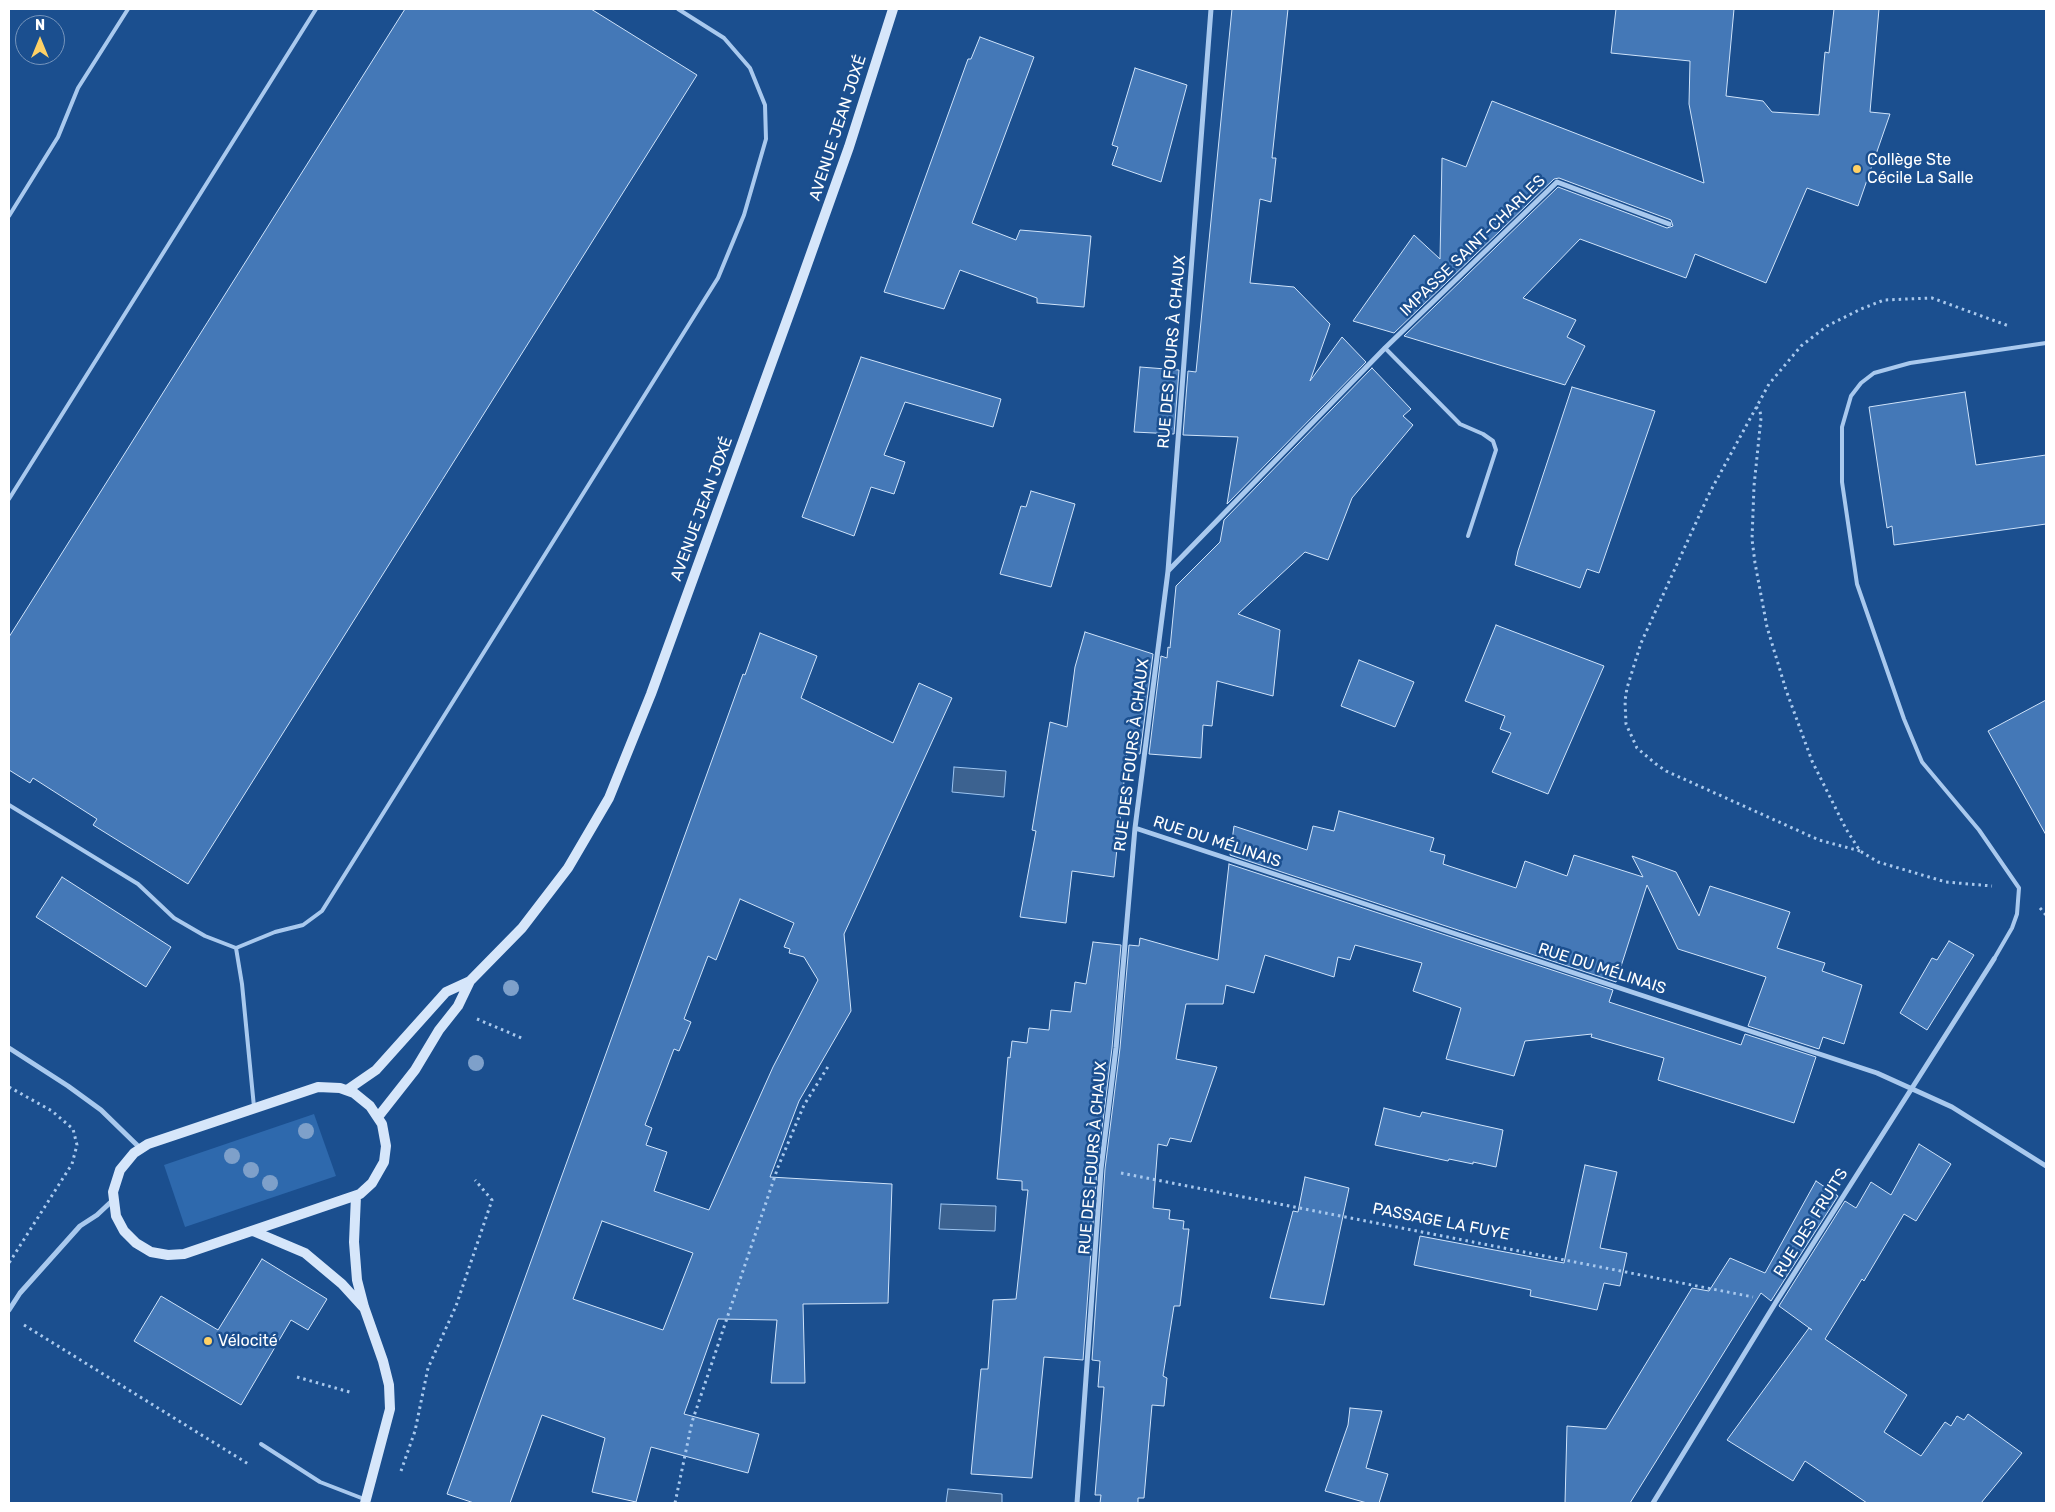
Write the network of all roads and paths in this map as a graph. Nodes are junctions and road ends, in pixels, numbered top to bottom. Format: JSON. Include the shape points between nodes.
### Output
{"nodes":[{"id":1,"x":128,"y":9,"type":"edge"},
{"id":2,"x":316,"y":9,"type":"edge"},
{"id":3,"x":678,"y":9,"type":"edge"},
{"id":4,"x":893,"y":9,"type":"edge"},
{"id":5,"x":1211,"y":9,"type":"edge"},
{"id":6,"x":9,"y":216,"type":"edge"},
{"id":7,"x":1669,"y":224,"type":"dead end"},
{"id":8,"x":2010,"y":326,"type":"dead end"},
{"id":9,"x":2046,"y":343,"type":"edge"},
{"id":10,"x":1385,"y":348,"type":"junction"},
{"id":11,"x":1756,"y":407,"type":"junction"},
{"id":12,"x":9,"y":499,"type":"edge"},
{"id":13,"x":1468,"y":536,"type":"dead end"},
{"id":14,"x":1168,"y":571,"type":"junction"},
{"id":15,"x":9,"y":805,"type":"edge"},
{"id":16,"x":1135,"y":828,"type":"junction"},
{"id":17,"x":1860,"y":851,"type":"junction"},
{"id":18,"x":2019,"y":888,"type":"junction"},
{"id":19,"x":236,"y":948,"type":"junction"},
{"id":20,"x":1994,"y":959,"type":"joint"},
{"id":21,"x":470,"y":981,"type":"junction"},
{"id":22,"x":473,"y":1017,"type":"dead end"},
{"id":23,"x":524,"y":1039,"type":"dead end"},
{"id":24,"x":9,"y":1048,"type":"edge"},
{"id":25,"x":829,"y":1065,"type":"dead end"},
{"id":26,"x":9,"y":1087,"type":"edge"},
{"id":27,"x":1911,"y":1087,"type":"junction"},
{"id":28,"x":347,"y":1090,"type":"junction"},
{"id":29,"x":255,"y":1108,"type":"junction"},
{"id":30,"x":378,"y":1117,"type":"junction"},
{"id":31,"x":140,"y":1148,"type":"junction"},
{"id":32,"x":2046,"y":1166,"type":"edge"},
{"id":33,"x":1116,"y":1172,"type":"dead end"},
{"id":34,"x":475,"y":1180,"type":"dead end"},
{"id":35,"x":356,"y":1196,"type":"junction"},
{"id":36,"x":113,"y":1200,"type":"junction"},
{"id":37,"x":253,"y":1231,"type":"junction"},
{"id":38,"x":9,"y":1263,"type":"edge"},
{"id":39,"x":1762,"y":1299,"type":"dead end"},
{"id":40,"x":364,"y":1307,"type":"junction"},
{"id":41,"x":9,"y":1310,"type":"edge"},
{"id":42,"x":20,"y":1323,"type":"dead end"},
{"id":43,"x":297,"y":1377,"type":"dead end"},
{"id":44,"x":353,"y":1393,"type":"dead end"},
{"id":45,"x":261,"y":1444,"type":"dead end"},
{"id":46,"x":253,"y":1467,"type":"dead end"},
{"id":47,"x":400,"y":1476,"type":"dead end"},
{"id":48,"x":366,"y":1501,"type":"edge"},
{"id":49,"x":676,"y":1503,"type":"edge"},
{"id":50,"x":1077,"y":1503,"type":"edge"},
{"id":51,"x":1653,"y":1503,"type":"edge"}],
"edges":[{"from":1,"to":6,"type":"lane","via":[[78,88],[58,137]]},
{"from":2,"to":12,"type":"lane"},
{"from":3,"to":19,"type":"lane","via":[[724,38],[750,68],[765,105],[766,139],[744,215],[718,278],[322,911],[303,925],[274,932]]},
{"from":4,"to":21,"type":"main road","name":"AVENUE JEAN JOXÉ","via":[[849,147],[628,755],[609,798],[568,868],[522,928]]},
{"from":5,"to":14,"type":"street","name":"RUE DES FOURS À CHAUX"},
{"from":7,"to":10,"type":"street","name":"IMPASSE SAINT-CHARLES","via":[[1558,182]]},
{"from":8,"to":11,"type":"path","via":[[1932,298],[1884,300],[1827,326],[1801,346],[1785,363]]},
{"from":9,"to":18,"type":"lane","via":[[1918,362],[1874,373],[1851,396],[1845,410],[1841,448],[1845,511],[1857,584],[1904,719],[1922,762],[1979,830]]},
{"from":10,"to":13,"type":"lane","via":[[1460,424],[1493,441],[1496,450]]},
{"from":10,"to":14,"type":"street","name":"IMPASSE SAINT-CHARLES"},
{"from":11,"to":17,"type":"path","via":[[1761,418],[1752,539],[1767,627],[1812,761]]},
{"from":11,"to":17,"type":"path","via":[[1710,492],[1641,643],[1624,701],[1626,724],[1638,748],[1666,771],[1819,840]]},
{"from":14,"to":16,"type":"street","name":"RUE DES FOURS À CHAUX"},
{"from":15,"to":19,"type":"lane","via":[[138,884],[174,918],[205,936]]},
{"from":16,"to":27,"type":"street","name":"RUE DU MÉLINAIS","via":[[1877,1073]]},
{"from":16,"to":50,"type":"street","name":"RUE DES FOURS À CHAUX","via":[[1116,1048],[1101,1169]]},
{"from":17,"to":18,"type":"path","via":[[1878,862],[1946,882]]},
{"from":18,"to":20,"type":"lane","via":[[2012,928]]},
{"from":19,"to":29,"type":"lane"},
{"from":20,"to":27,"type":"street","name":"RUE DES FRUITS"},
{"from":21,"to":28,"type":"main road","name":"AVENUE JEAN JOXÉ","via":[[446,992],[376,1070]]},
{"from":21,"to":30,"type":"main road","name":"AVENUE JEAN JOXÉ","via":[[458,1006],[415,1070]]},
{"from":22,"to":23,"type":"path"},
{"from":24,"to":31,"type":"street","via":[[101,1110]]},
{"from":25,"to":49,"type":"path","via":[[804,1105],[778,1167],[692,1422]]},
{"from":26,"to":38,"type":"path","via":[[52,1111],[73,1129],[77,1145],[72,1164]]},
{"from":27,"to":32,"type":"street","name":"RUE DU MÉLINAIS","via":[[1952,1107]]},
{"from":27,"to":51,"type":"street","name":"RUE DES FRUITS"},
{"from":28,"to":29,"type":"main road","via":[[318,1087]]},
{"from":28,"to":30,"type":"main road","via":[[365,1101]]},
{"from":29,"to":31,"type":"main road"},
{"from":30,"to":35,"type":"main road","via":[[385,1139],[384,1162],[372,1183]]},
{"from":31,"to":36,"type":"main road","via":[[120,1170]]},
{"from":33,"to":39,"type":"path","name":"PASSAGE LA FUYE"},
{"from":34,"to":47,"type":"path","via":[[492,1200],[456,1306],[428,1368],[415,1432]]},
{"from":35,"to":37,"type":"main road"},
{"from":35,"to":40,"type":"main road","via":[[354,1242],[357,1280]]},
{"from":36,"to":37,"type":"main road","via":[[120,1224],[130,1238],[159,1254],[184,1254]]},
{"from":36,"to":41,"type":"street","via":[[80,1226],[20,1293]]},
{"from":37,"to":40,"type":"main road","via":[[304,1253]]},
{"from":40,"to":48,"type":"main road","via":[[385,1369],[390,1409]]},
{"from":42,"to":46,"type":"path"},
{"from":43,"to":44,"type":"path"},
{"from":45,"to":48,"type":"lane","via":[[320,1482]]}]}
